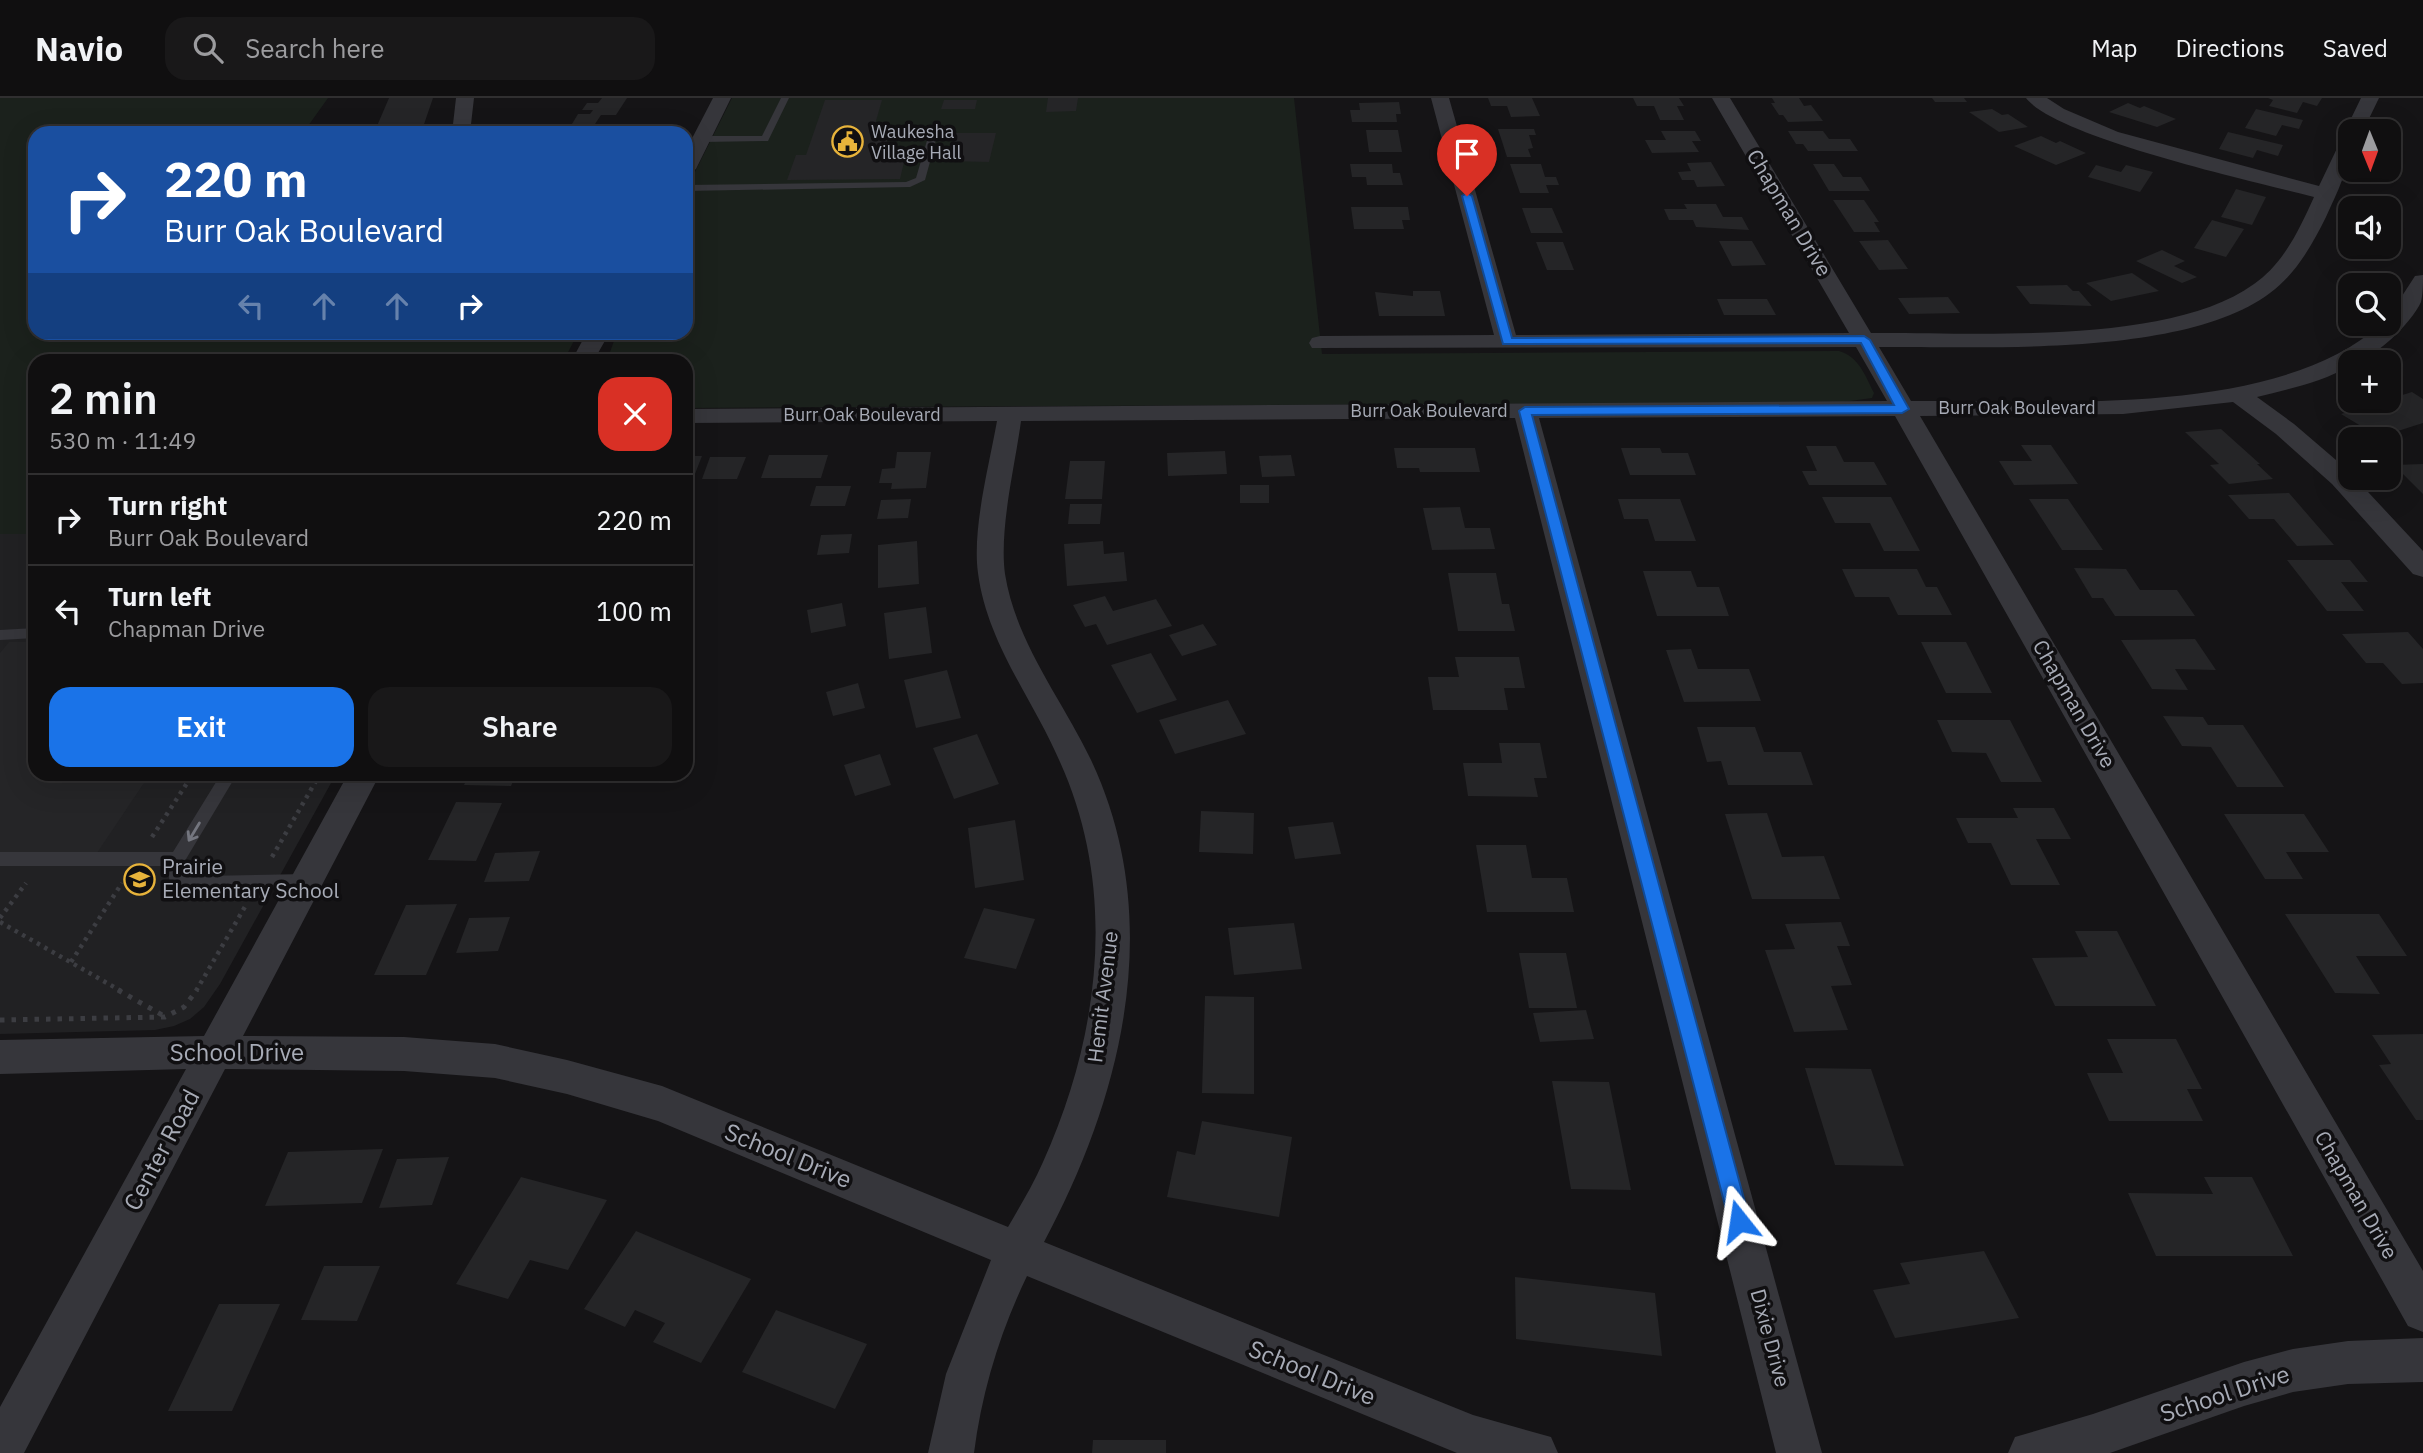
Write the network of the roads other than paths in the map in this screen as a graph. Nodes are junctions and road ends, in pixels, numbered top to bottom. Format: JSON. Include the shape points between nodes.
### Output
{"nodes":[{"id":1,"x":465,"y":98,"type":"edge"},
{"id":2,"x":722,"y":98,"type":"edge"},
{"id":3,"x":785,"y":98,"type":"edge"},
{"id":4,"x":1440,"y":98,"type":"edge"},
{"id":5,"x":1721,"y":98,"type":"edge"},
{"id":6,"x":2035,"y":98,"type":"edge"},
{"id":7,"x":2371,"y":98,"type":"edge"},
{"id":8,"x":2360,"y":119,"type":"edge"},
{"id":9,"x":462,"y":126,"type":"edge"},
{"id":10,"x":934,"y":129,"type":"dead end"},
{"id":11,"x":702,"y":139,"type":"junction"},
{"id":12,"x":693,"y":156,"type":"edge"},
{"id":13,"x":2338,"y":166,"type":"edge"},
{"id":14,"x":693,"y":188,"type":"edge"},
{"id":15,"x":2325,"y":194,"type":"junction"},
{"id":16,"x":2423,"y":281,"type":"edge"},
{"id":17,"x":1864,"y":340,"type":"junction"},
{"id":18,"x":1507,"y":342,"type":"junction"},
{"id":19,"x":1320,"y":343,"type":"dead end"},
{"id":20,"x":2238,"y":394,"type":"junction"},
{"id":21,"x":1902,"y":409,"type":"junction"},
{"id":22,"x":1525,"y":411,"type":"junction"},
{"id":23,"x":1010,"y":414,"type":"junction"},
{"id":24,"x":693,"y":416,"type":"edge"},
{"id":25,"x":2418,"y":557,"type":"edge"},
{"id":26,"x":28,"y":633,"type":"edge"},
{"id":27,"x":0,"y":635,"type":"edge"},
{"id":28,"x":225,"y":781,"type":"edge"},
{"id":29,"x":360,"y":781,"type":"edge"},
{"id":30,"x":0,"y":859,"type":"edge"},
{"id":31,"x":177,"y":859,"type":"junction"},
{"id":32,"x":307,"y":881,"type":"junction"},
{"id":33,"x":215,"y":1052,"type":"junction"},
{"id":34,"x":0,"y":1057,"type":"edge"},
{"id":35,"x":1018,"y":1250,"type":"junction"},
{"id":36,"x":2423,"y":1311,"type":"edge"},
{"id":37,"x":2423,"y":1360,"type":"edge"},
{"id":38,"x":0,"y":1452,"type":"edge"},
{"id":39,"x":951,"y":1453,"type":"edge"},
{"id":40,"x":1535,"y":1453,"type":"edge"},
{"id":41,"x":1799,"y":1453,"type":"edge"},
{"id":42,"x":2031,"y":1453,"type":"edge"}],
"edges":[{"from":1,"to":9,"type":"street"},
{"from":2,"to":11,"type":"street"},
{"from":3,"to":11,"type":"lane","via":[[764,143]]},
{"from":4,"to":18,"type":"street"},
{"from":5,"to":17,"type":"street","name":"Chapman Drive"},
{"from":6,"to":15,"type":"street","via":[[2111,136]]},
{"from":7,"to":8,"type":"street"},
{"from":10,"to":14,"type":"lane","via":[[920,180],[907,186]]},
{"from":11,"to":12,"type":"street"},
{"from":13,"to":15,"type":"street"},
{"from":15,"to":17,"type":"street","via":[[2286,267],[2262,288],[2221,310],[2159,327],[2081,338]]},
{"from":16,"to":20,"type":"street","name":"Burr Oak Boulevard","via":[[2390,330],[2359,352],[2311,375]]},
{"from":17,"to":18,"type":"street"},
{"from":17,"to":21,"type":"street","name":"Chapman Drive"},
{"from":18,"to":19,"type":"street"},
{"from":20,"to":21,"type":"street","name":"Burr Oak Boulevard","via":[[2123,407]]},
{"from":20,"to":25,"type":"street","via":[[2341,478]]},
{"from":21,"to":22,"type":"street","name":"Burr Oak Boulevard"},
{"from":21,"to":36,"type":"street","name":"Chapman Drive"},
{"from":22,"to":23,"type":"street","name":"Burr Oak Boulevard"},
{"from":22,"to":41,"type":"street","name":"Dixie Drive"},
{"from":23,"to":24,"type":"street","name":"Burr Oak Boulevard"},
{"from":23,"to":35,"type":"street","name":"Hemit Avenue","via":[[990,545],[996,603],[1091,796],[1105,841],[1114,925],[1104,1027],[1091,1084],[1055,1180]]},
{"from":26,"to":27,"type":"lane"},
{"from":28,"to":31,"type":"lane","one_way":true},
{"from":29,"to":32,"type":"street","name":"Center Road"},
{"from":30,"to":31,"type":"lane"},
{"from":31,"to":32,"type":"lane","via":[[176,878],[187,881]]},
{"from":32,"to":33,"type":"street","name":"Center Road"},
{"from":33,"to":34,"type":"street","name":"School Drive"},
{"from":33,"to":35,"type":"street","name":"School Drive","via":[[404,1054],[495,1061],[567,1077],[662,1104]]},
{"from":33,"to":38,"type":"street","name":"Center Road"},
{"from":35,"to":39,"type":"street","name":"Hemit Avenue","via":[[971,1356]]},
{"from":35,"to":40,"type":"street","name":"School Drive","via":[[1473,1437]]},
{"from":37,"to":42,"type":"street","name":"School Drive","via":[[2362,1362],[2275,1375],[2068,1445]]}]}
